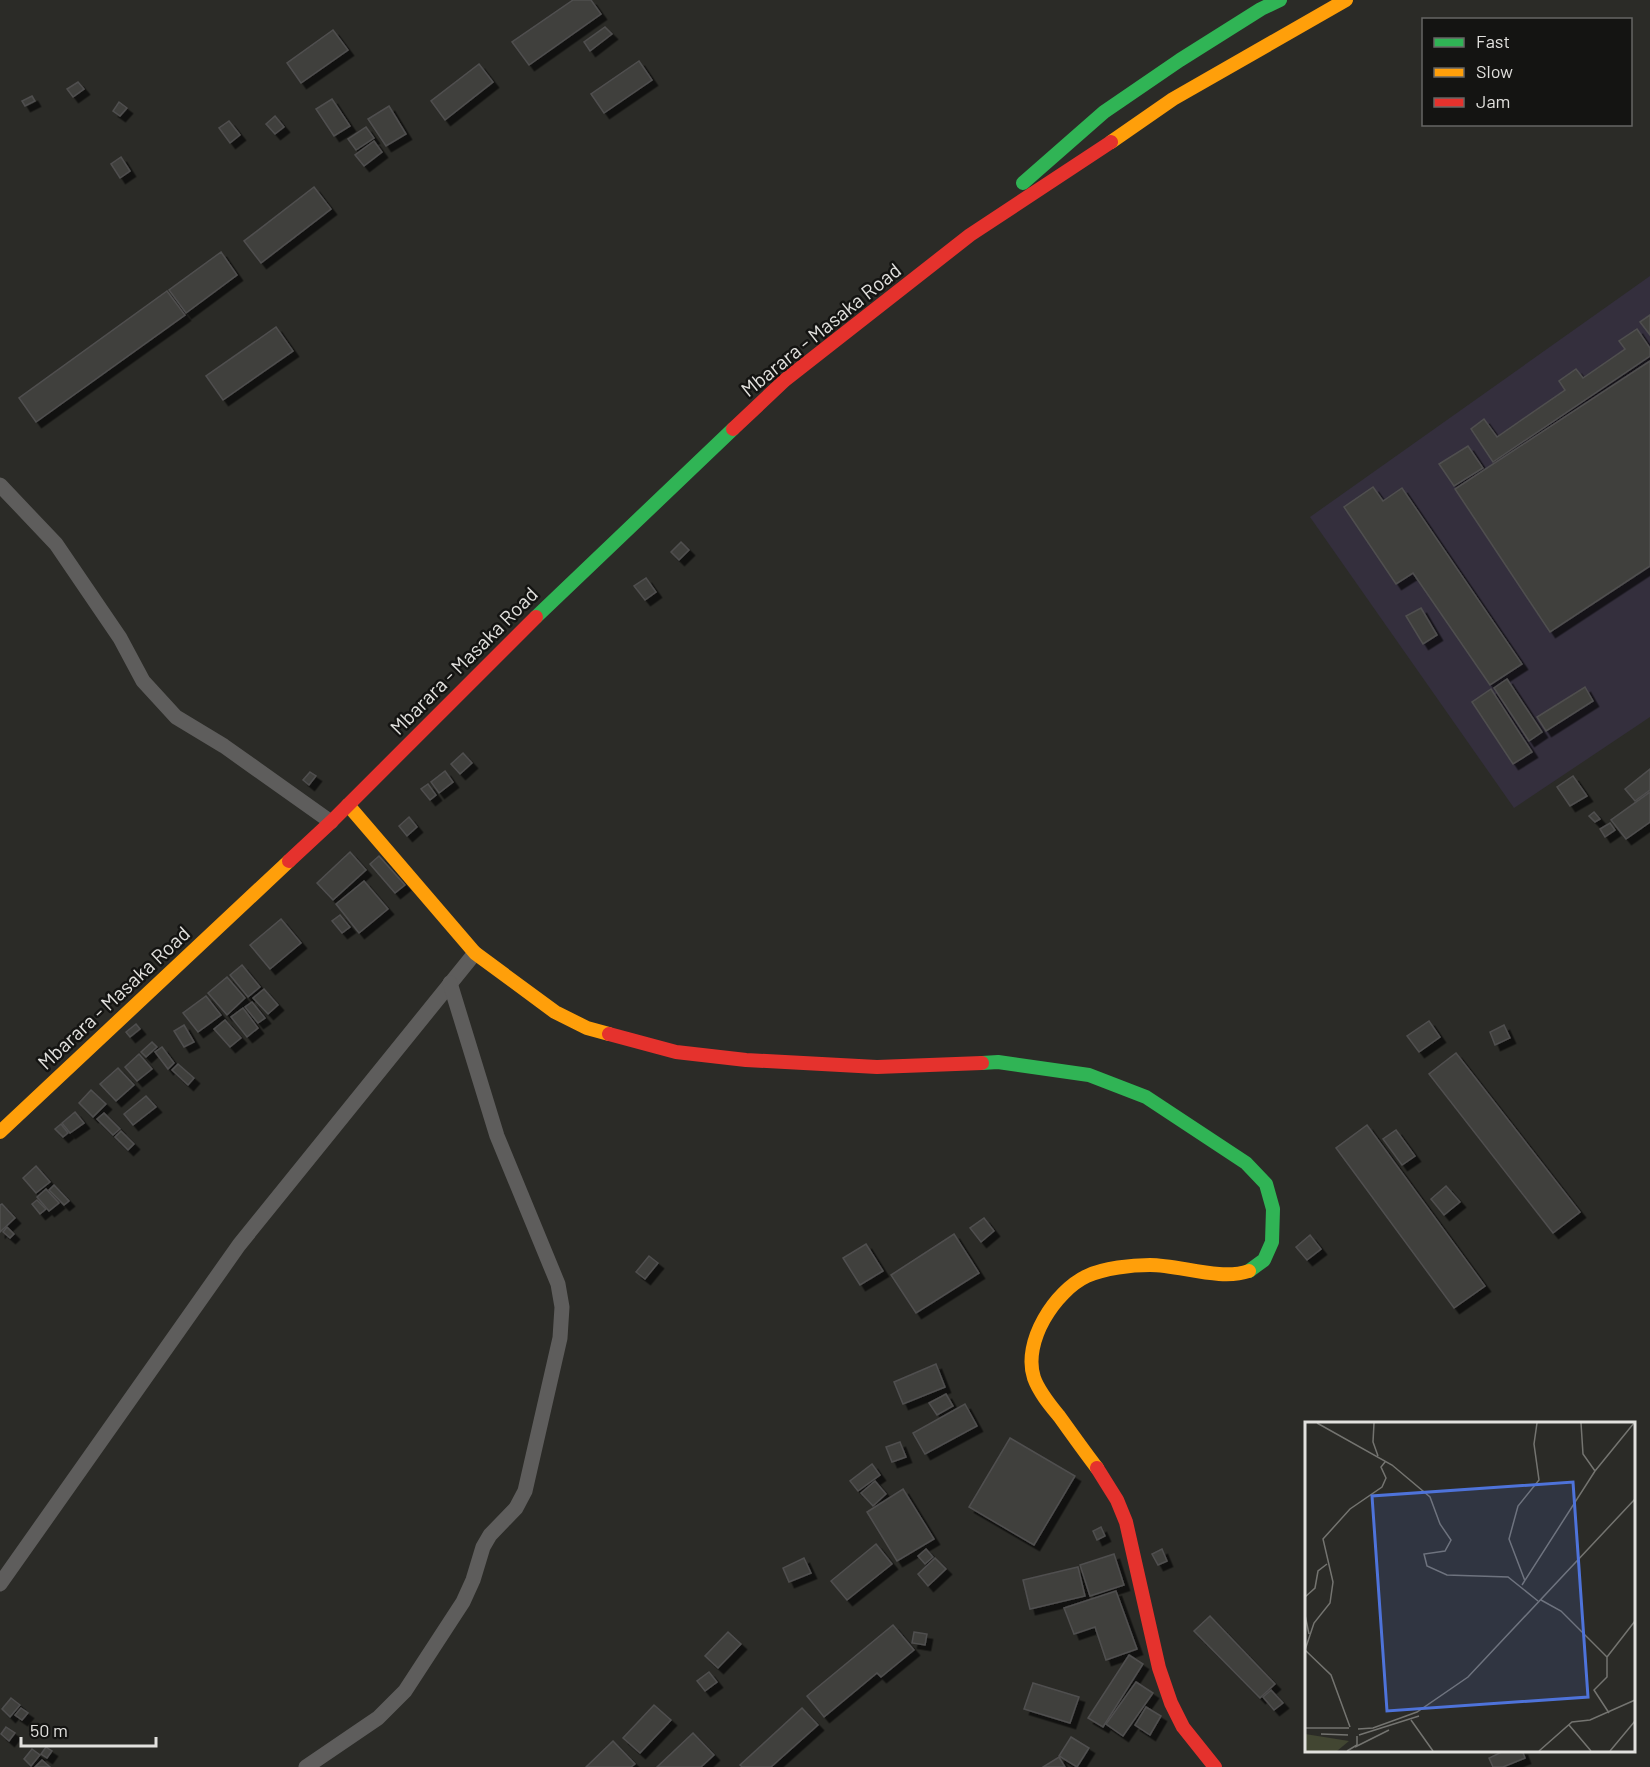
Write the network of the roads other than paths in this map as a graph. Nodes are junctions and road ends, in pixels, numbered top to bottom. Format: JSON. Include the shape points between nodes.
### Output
{"nodes":[{"id":1,"x":1280,"y":0,"type":"edge"},
{"id":2,"x":1346,"y":0,"type":"edge"},
{"id":3,"x":970,"y":235,"type":"junction"},
{"id":4,"x":0,"y":485,"type":"edge"},
{"id":5,"x":348,"y":805,"type":"junction"},
{"id":6,"x":331,"y":822,"type":"junction"},
{"id":7,"x":475,"y":953,"type":"junction"},
{"id":8,"x":450,"y":983,"type":"junction"},
{"id":9,"x":0,"y":1132,"type":"edge"},
{"id":10,"x":0,"y":1584,"type":"edge"},
{"id":11,"x":306,"y":1767,"type":"edge"},
{"id":12,"x":1215,"y":1767,"type":"edge"}],
"edges":[{"from":1,"to":3,"type":"main road","name":"Mbarara - Masaka Road","via":[[1260,9],[1104,112]]},
{"from":2,"to":3,"type":"main road","name":"Mbarara - Masaka Road","via":[[1173,99]]},
{"from":3,"to":5,"type":"main road","name":"Mbarara - Masaka Road","via":[[785,380],[548,605]]},
{"from":4,"to":6,"type":"street","via":[[56,544],[120,638],[142,681],[176,717]]},
{"from":5,"to":6,"type":"main road","name":"Mbarara - Masaka Road"},
{"from":5,"to":7,"type":"main road"},
{"from":6,"to":9,"type":"main road","name":"Mbarara - Masaka Road"},
{"from":7,"to":8,"type":"street"},
{"from":7,"to":12,"type":"main road","via":[[555,1012],[587,1028],[676,1052],[877,1067],[998,1062],[1089,1075],[1146,1097],[1246,1163],[1266,1184],[1273,1209],[1272,1242],[1264,1260],[1248,1272],[1234,1275],[1152,1265],[1126,1266],[1087,1276],[1048,1310],[1034,1341],[1031,1361],[1042,1394],[1117,1500],[1171,1703],[1183,1727]]},
{"from":8,"to":10,"type":"street","via":[[239,1245]]},
{"from":8,"to":11,"type":"street","via":[[496,1136],[558,1284],[562,1308],[560,1338],[525,1491],[516,1508],[490,1534],[463,1602],[405,1691],[378,1718]]}]}
